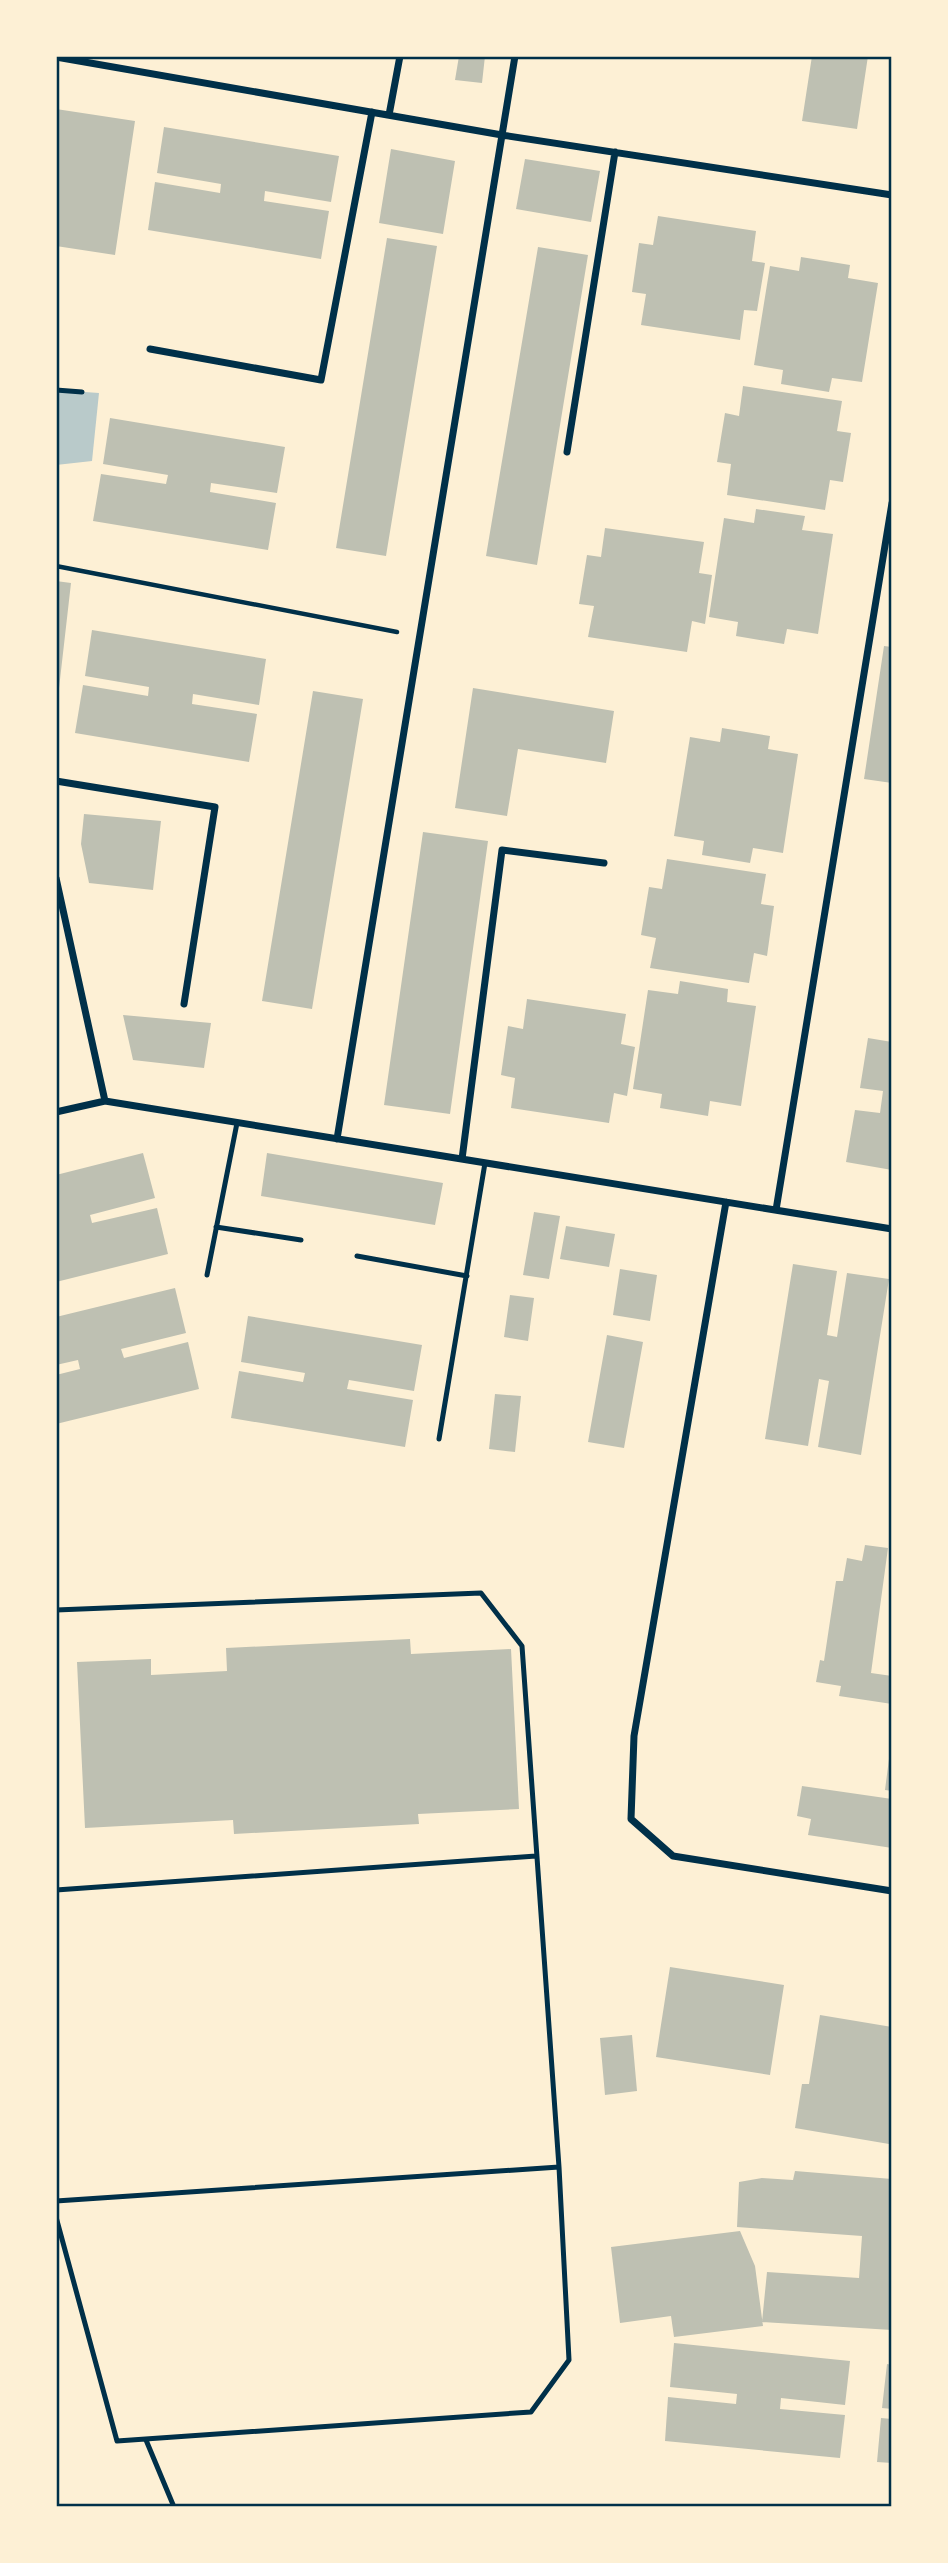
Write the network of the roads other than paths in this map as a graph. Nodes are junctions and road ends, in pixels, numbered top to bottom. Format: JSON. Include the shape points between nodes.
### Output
{"nodes":[{"id":1,"x":400,"y":56,"type":"edge"},
{"id":2,"x":515,"y":56,"type":"edge"},
{"id":3,"x":56,"y":57,"type":"edge"},
{"id":4,"x":372,"y":112,"type":"junction"},
{"id":5,"x":389,"y":115,"type":"junction"},
{"id":6,"x":502,"y":135,"type":"junction"},
{"id":7,"x":615,"y":152,"type":"junction"},
{"id":8,"x":892,"y":195,"type":"edge"},
{"id":9,"x":150,"y":349,"type":"dead end"},
{"id":10,"x":56,"y":390,"type":"edge"},
{"id":11,"x":82,"y":392,"type":"dead end"},
{"id":12,"x":567,"y":452,"type":"dead end"},
{"id":13,"x":892,"y":503,"type":"edge"},
{"id":14,"x":56,"y":781,"type":"edge"},
{"id":15,"x":604,"y":863,"type":"dead end"},
{"id":16,"x":56,"y":878,"type":"edge"},
{"id":17,"x":184,"y":1004,"type":"dead end"},
{"id":18,"x":105,"y":1101,"type":"junction"},
{"id":19,"x":56,"y":1112,"type":"edge"},
{"id":20,"x":237,"y":1123,"type":"junction"},
{"id":21,"x":337,"y":1139,"type":"junction"},
{"id":22,"x":462,"y":1159,"type":"junction"},
{"id":23,"x":485,"y":1163,"type":"junction"},
{"id":24,"x":726,"y":1202,"type":"junction"},
{"id":25,"x":776,"y":1210,"type":"junction"},
{"id":26,"x":216,"y":1227,"type":"junction"},
{"id":27,"x":892,"y":1229,"type":"edge"},
{"id":28,"x":301,"y":1240,"type":"dead end"},
{"id":29,"x":357,"y":1256,"type":"dead end"},
{"id":30,"x":207,"y":1275,"type":"dead end"},
{"id":31,"x":467,"y":1276,"type":"junction"},
{"id":32,"x":439,"y":1439,"type":"dead end"},
{"id":33,"x":56,"y":1610,"type":"edge"},
{"id":34,"x":536,"y":1856,"type":"junction"},
{"id":35,"x":56,"y":1890,"type":"edge"},
{"id":36,"x":892,"y":1891,"type":"edge"},
{"id":37,"x":559,"y":2167,"type":"junction"},
{"id":38,"x":56,"y":2201,"type":"edge"},
{"id":39,"x":56,"y":2217,"type":"edge"},
{"id":40,"x":146,"y":2440,"type":"junction"},
{"id":41,"x":174,"y":2507,"type":"edge"}],
"edges":[{"from":1,"to":5,"type":"street"},
{"from":2,"to":6,"type":"street"},
{"from":3,"to":4,"type":"street"},
{"from":4,"to":5,"type":"street"},
{"from":4,"to":9,"type":"street","via":[[321,380]]},
{"from":5,"to":6,"type":"street"},
{"from":6,"to":7,"type":"street"},
{"from":6,"to":21,"type":"street"},
{"from":7,"to":8,"type":"street"},
{"from":7,"to":12,"type":"street"},
{"from":10,"to":11,"type":"lane"},
{"from":13,"to":25,"type":"street"},
{"from":14,"to":17,"type":"street","via":[[215,807]]},
{"from":15,"to":22,"type":"street","via":[[502,850]]},
{"from":16,"to":18,"type":"street"},
{"from":18,"to":19,"type":"street"},
{"from":18,"to":20,"type":"street"},
{"from":20,"to":21,"type":"street"},
{"from":20,"to":26,"type":"lane"},
{"from":21,"to":22,"type":"street"},
{"from":22,"to":23,"type":"street"},
{"from":23,"to":24,"type":"street"},
{"from":23,"to":31,"type":"lane"},
{"from":24,"to":25,"type":"street"},
{"from":24,"to":36,"type":"street","via":[[634,1736],[631,1819],[673,1856]]},
{"from":25,"to":27,"type":"street"},
{"from":26,"to":28,"type":"lane"},
{"from":26,"to":30,"type":"lane"},
{"from":29,"to":31,"type":"lane"},
{"from":31,"to":32,"type":"lane"},
{"from":33,"to":34,"type":"lane","via":[[481,1593],[522,1646]]},
{"from":34,"to":35,"type":"lane"},
{"from":34,"to":37,"type":"lane"},
{"from":37,"to":38,"type":"lane"},
{"from":37,"to":40,"type":"lane","via":[[569,2360],[531,2412]]},
{"from":39,"to":40,"type":"lane","via":[[117,2441]]},
{"from":40,"to":41,"type":"lane"}]}
